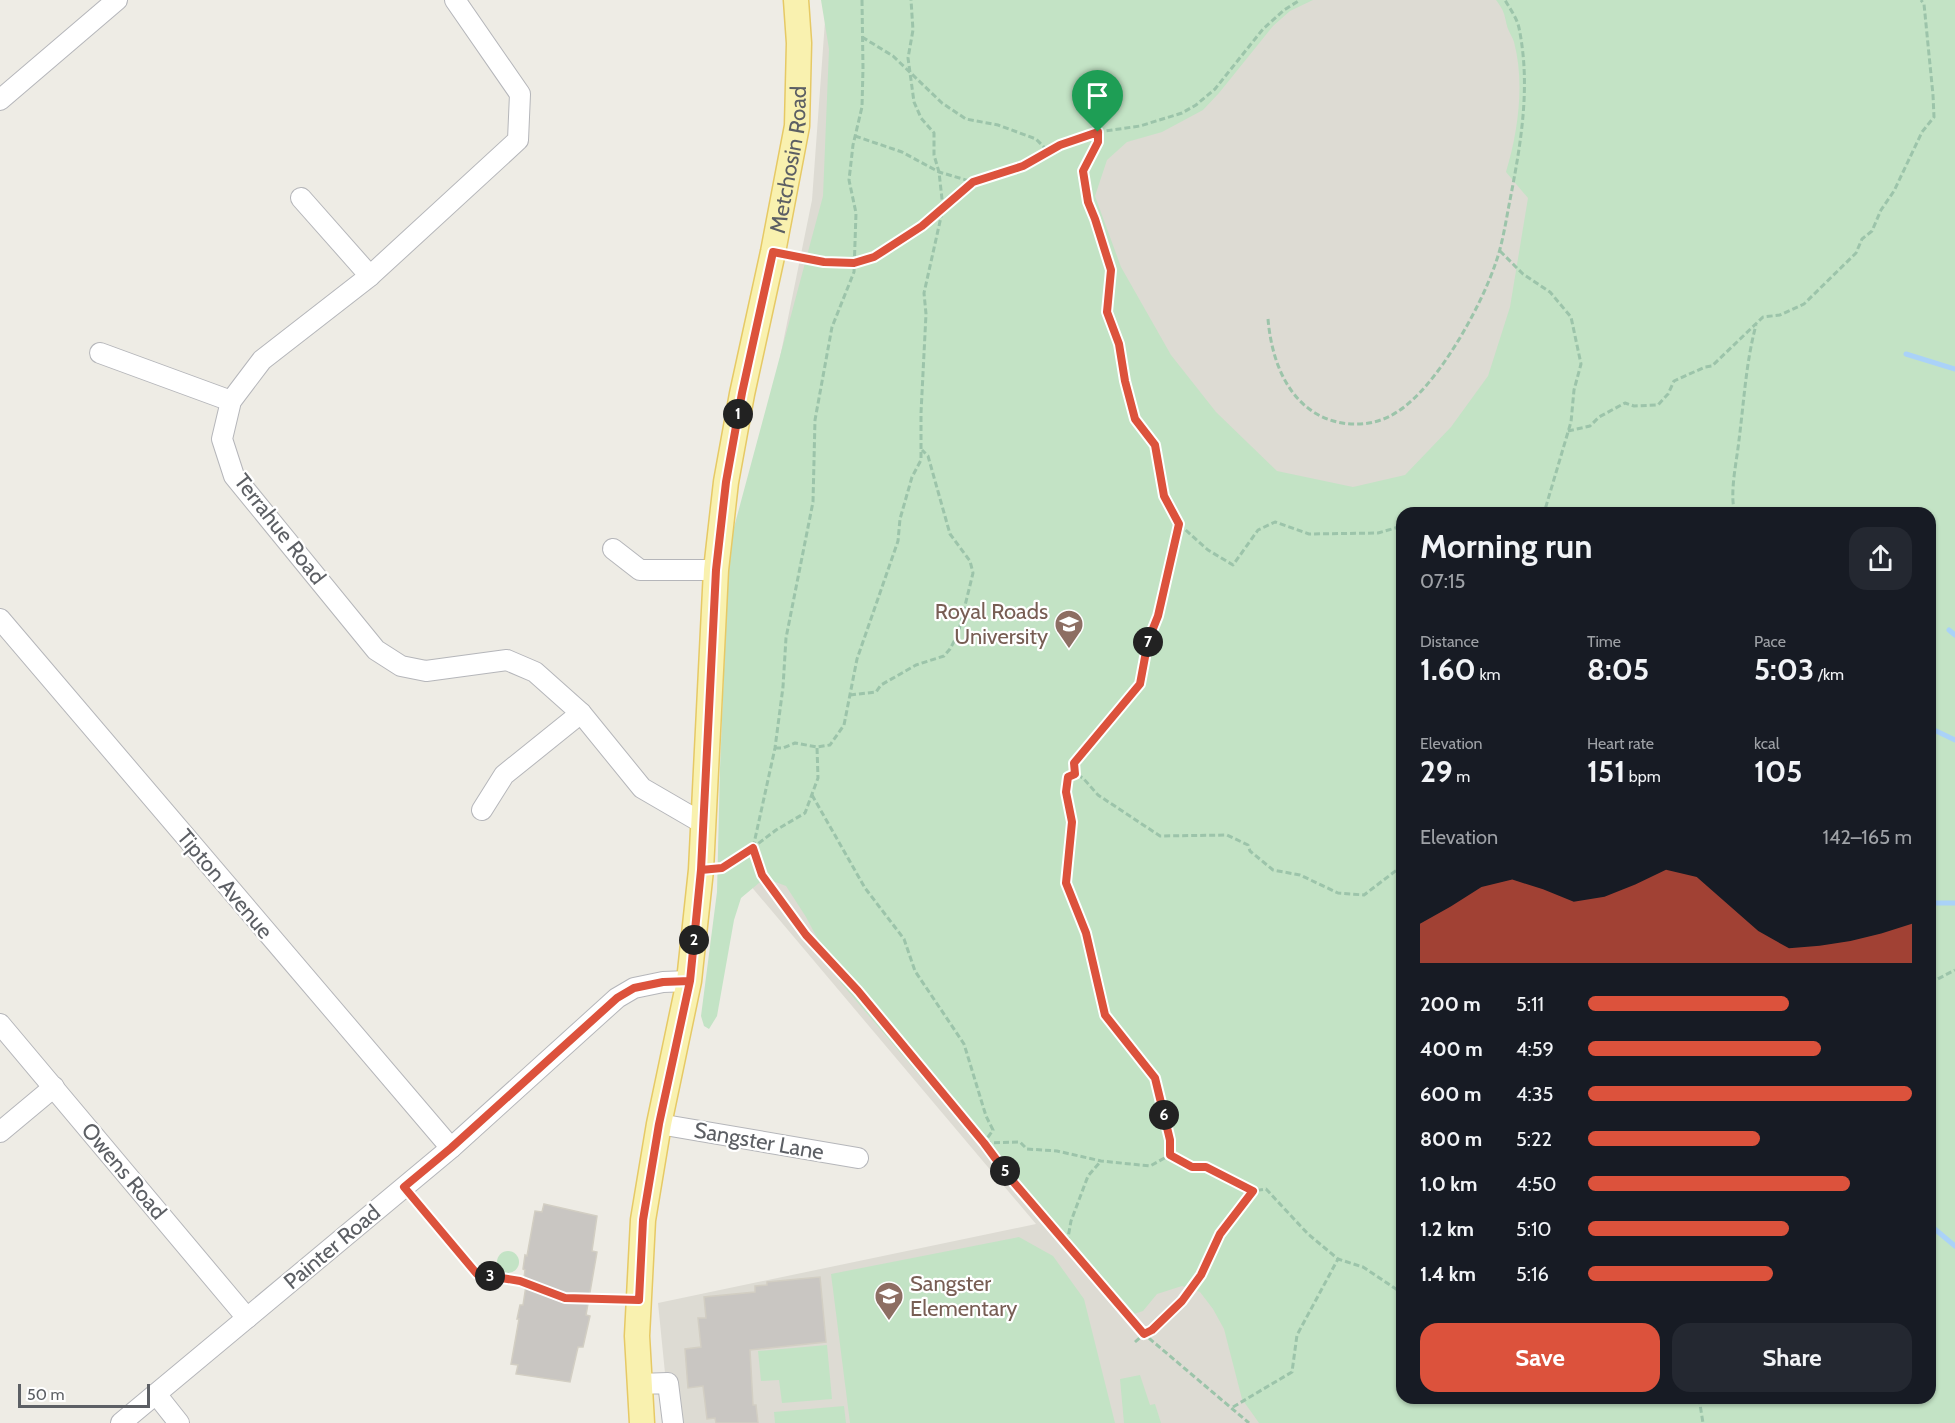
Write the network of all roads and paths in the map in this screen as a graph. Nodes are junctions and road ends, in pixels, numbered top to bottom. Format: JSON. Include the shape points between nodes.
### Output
{"nodes":[{"id":1,"x":117,"y":0,"type":"edge"},
{"id":2,"x":455,"y":0,"type":"edge"},
{"id":3,"x":796,"y":0,"type":"edge"},
{"id":4,"x":862,"y":0,"type":"edge"},
{"id":5,"x":910,"y":0,"type":"edge"},
{"id":6,"x":1300,"y":0,"type":"edge"},
{"id":7,"x":1505,"y":0,"type":"edge"},
{"id":8,"x":1921,"y":0,"type":"edge"},
{"id":9,"x":862,"y":37,"type":"junction"},
{"id":10,"x":910,"y":72,"type":"junction"},
{"id":11,"x":0,"y":100,"type":"edge"},
{"id":12,"x":1098,"y":132,"type":"junction"},
{"id":13,"x":855,"y":136,"type":"junction"},
{"id":14,"x":1048,"y":152,"type":"junction"},
{"id":15,"x":939,"y":172,"type":"junction"},
{"id":16,"x":973,"y":182,"type":"junction"},
{"id":17,"x":302,"y":198,"type":"dead end"},
{"id":18,"x":943,"y":208,"type":"junction"},
{"id":19,"x":1500,"y":251,"type":"junction"},
{"id":20,"x":773,"y":252,"type":"junction"},
{"id":21,"x":854,"y":263,"type":"junction"},
{"id":22,"x":370,"y":276,"type":"junction"},
{"id":23,"x":1268,"y":319,"type":"dead end"},
{"id":24,"x":1756,"y":324,"type":"junction"},
{"id":25,"x":100,"y":353,"type":"dead end"},
{"id":26,"x":231,"y":401,"type":"junction"},
{"id":27,"x":1568,"y":431,"type":"junction"},
{"id":28,"x":921,"y":450,"type":"junction"},
{"id":29,"x":1546,"y":507,"type":"edge"},
{"id":30,"x":1733,"y":507,"type":"edge"},
{"id":31,"x":1179,"y":524,"type":"junction"},
{"id":32,"x":1396,"y":528,"type":"edge"},
{"id":33,"x":613,"y":549,"type":"dead end"},
{"id":34,"x":716,"y":570,"type":"junction"},
{"id":35,"x":0,"y":619,"type":"edge"},
{"id":36,"x":850,"y":695,"type":"junction"},
{"id":37,"x":581,"y":713,"type":"junction"},
{"id":38,"x":817,"y":747,"type":"junction"},
{"id":39,"x":775,"y":748,"type":"junction"},
{"id":40,"x":1075,"y":774,"type":"junction"},
{"id":41,"x":812,"y":795,"type":"junction"},
{"id":42,"x":482,"y":810,"type":"dead end"},
{"id":43,"x":704,"y":824,"type":"junction"},
{"id":44,"x":753,"y":848,"type":"junction"},
{"id":45,"x":701,"y":870,"type":"junction"},
{"id":46,"x":1396,"y":871,"type":"edge"},
{"id":47,"x":1955,"y":970,"type":"edge"},
{"id":48,"x":1936,"y":980,"type":"edge"},
{"id":49,"x":690,"y":981,"type":"junction"},
{"id":50,"x":0,"y":1024,"type":"edge"},
{"id":51,"x":54,"y":1087,"type":"junction"},
{"id":52,"x":659,"y":1124,"type":"junction"},
{"id":53,"x":0,"y":1132,"type":"edge"},
{"id":54,"x":984,"y":1143,"type":"junction"},
{"id":55,"x":451,"y":1148,"type":"junction"},
{"id":56,"x":1170,"y":1155,"type":"junction"},
{"id":57,"x":858,"y":1158,"type":"dead end"},
{"id":58,"x":1101,"y":1161,"type":"junction"},
{"id":59,"x":404,"y":1187,"type":"junction"},
{"id":60,"x":1253,"y":1191,"type":"junction"},
{"id":61,"x":1067,"y":1244,"type":"junction"},
{"id":62,"x":1338,"y":1258,"type":"junction"},
{"id":63,"x":1396,"y":1289,"type":"edge"},
{"id":64,"x":639,"y":1300,"type":"junction"},
{"id":65,"x":247,"y":1318,"type":"junction"},
{"id":66,"x":1144,"y":1334,"type":"junction"},
{"id":67,"x":1135,"y":1342,"type":"dead end"},
{"id":68,"x":639,"y":1384,"type":"junction"},
{"id":69,"x":156,"y":1394,"type":"junction"},
{"id":70,"x":1700,"y":1404,"type":"edge"},
{"id":71,"x":1233,"y":1408,"type":"junction"},
{"id":72,"x":121,"y":1423,"type":"edge"},
{"id":73,"x":179,"y":1423,"type":"edge"},
{"id":74,"x":642,"y":1423,"type":"edge"},
{"id":75,"x":673,"y":1423,"type":"edge"},
{"id":76,"x":1249,"y":1423,"type":"edge"},
{"id":77,"x":1703,"y":1423,"type":"edge"}],
"edges":[{"from":1,"to":11,"type":"street"},
{"from":2,"to":22,"type":"street","name":"Terrahue Road","via":[[520,94],[518,140]]},
{"from":3,"to":20,"type":"main road","name":"Metchosin Road","via":[[797,126]]},
{"from":4,"to":9,"type":"path"},
{"from":5,"to":10,"type":"path"},
{"from":6,"to":12,"type":"path","via":[[1273,19],[1215,89],[1196,105],[1168,119]]},
{"from":7,"to":19,"type":"path","via":[[1519,27],[1524,114]]},
{"from":8,"to":24,"type":"path","via":[[1934,117],[1856,253],[1804,304],[1780,315],[1763,317]]},
{"from":9,"to":10,"type":"path"},
{"from":9,"to":13,"type":"path","via":[[861,107]]},
{"from":10,"to":14,"type":"path","via":[[942,103],[966,118],[1036,139]]},
{"from":10,"to":15,"type":"path","via":[[914,102],[934,133]]},
{"from":12,"to":14,"type":"path"},
{"from":12,"to":31,"type":"path","via":[[1098,142],[1083,171],[1088,202],[1111,270],[1107,312],[1119,344],[1135,419],[1155,445],[1164,496]]},
{"from":13,"to":15,"type":"path","via":[[902,152]]},
{"from":13,"to":21,"type":"path","via":[[849,180],[856,213]]},
{"from":14,"to":16,"type":"path","via":[[1023,166]]},
{"from":15,"to":16,"type":"path"},
{"from":15,"to":18,"type":"path"},
{"from":16,"to":18,"type":"path"},
{"from":17,"to":22,"type":"street"},
{"from":18,"to":21,"type":"path","via":[[874,257]]},
{"from":18,"to":28,"type":"path","via":[[924,293]]},
{"from":19,"to":23,"type":"path","via":[[1476,310],[1432,378],[1406,407],[1372,423],[1335,421],[1301,402],[1278,365]]},
{"from":19,"to":27,"type":"path","via":[[1523,274],[1550,292],[1571,317],[1581,364]]},
{"from":20,"to":21,"type":"path","via":[[824,262]]},
{"from":20,"to":34,"type":"main road","name":"Metchosin Road","via":[[726,482]]},
{"from":21,"to":39,"type":"path","via":[[832,327],[814,420],[813,502],[786,638]]},
{"from":22,"to":26,"type":"street","name":"Terrahue Road","via":[[262,360]]},
{"from":24,"to":27,"type":"path","via":[[1712,366],[1674,381],[1658,405],[1625,403],[1590,426]]},
{"from":24,"to":30,"type":"path","via":[[1750,347]]},
{"from":25,"to":26,"type":"street"},
{"from":26,"to":37,"type":"street","name":"Terrahue Road","via":[[222,439],[234,476],[376,650],[401,666],[426,670],[507,660],[535,672]]},
{"from":27,"to":29,"type":"path"},
{"from":28,"to":36,"type":"path","via":[[900,519],[898,541],[858,659]]},
{"from":28,"to":36,"type":"path","via":[[928,456],[950,534],[970,561],[973,573],[958,634],[944,656],[916,665],[881,685],[876,692]]},
{"from":31,"to":32,"type":"path","via":[[1208,550],[1233,565],[1258,530],[1275,522],[1309,534],[1378,533]]},
{"from":31,"to":40,"type":"path","via":[[1140,684],[1074,763]]},
{"from":33,"to":34,"type":"street","via":[[640,570]]},
{"from":34,"to":43,"type":"main road","name":"Metchosin Road"},
{"from":35,"to":55,"type":"street","name":"Tipton Avenue"},
{"from":36,"to":38,"type":"path","via":[[844,725],[830,745]]},
{"from":37,"to":42,"type":"street","via":[[504,775]]},
{"from":37,"to":43,"type":"street","name":"Terrahue Road","via":[[642,788]]},
{"from":38,"to":39,"type":"path","via":[[795,743]]},
{"from":38,"to":41,"type":"path","via":[[818,778]]},
{"from":39,"to":44,"type":"path"},
{"from":40,"to":46,"type":"path","via":[[1098,795],[1160,836],[1227,835],[1248,845],[1273,870],[1300,875],[1338,893],[1364,895]]},
{"from":40,"to":56,"type":"path","via":[[1068,777],[1066,792],[1072,822],[1066,883],[1086,933],[1105,1015],[1155,1078]]},
{"from":41,"to":44,"type":"path","via":[[805,813]]},
{"from":41,"to":54,"type":"path","via":[[865,888],[904,939],[915,971],[964,1044],[993,1130]]},
{"from":43,"to":45,"type":"main road","name":"Metchosin Road"},
{"from":44,"to":45,"type":"path","via":[[722,868]]},
{"from":44,"to":54,"type":"path","via":[[762,875],[806,935],[858,991]]},
{"from":45,"to":49,"type":"main road","name":"Metchosin Road"},
{"from":47,"to":48,"type":"path"},
{"from":49,"to":52,"type":"main road","name":"Metchosin Road"},
{"from":49,"to":55,"type":"street","name":"Painter Road","via":[[634,988],[617,998]]},
{"from":50,"to":51,"type":"street","name":"Owens Road"},
{"from":51,"to":53,"type":"street"},
{"from":51,"to":65,"type":"street","name":"Owens Road"},
{"from":52,"to":57,"type":"street","name":"Sangster Lane"},
{"from":52,"to":64,"type":"main road","name":"Metchosin Road","via":[[643,1220]]},
{"from":54,"to":58,"type":"path","via":[[1020,1142],[1028,1149],[1057,1150]]},
{"from":54,"to":61,"type":"path"},
{"from":55,"to":59,"type":"street","name":"Painter Road"},
{"from":56,"to":58,"type":"path","via":[[1150,1166]]},
{"from":56,"to":60,"type":"path","via":[[1192,1167],[1206,1167]]},
{"from":58,"to":61,"type":"path","via":[[1088,1176]]},
{"from":59,"to":64,"type":"path","via":[[477,1274],[520,1281],[565,1298]]},
{"from":59,"to":65,"type":"street","name":"Painter Road"},
{"from":60,"to":62,"type":"path","via":[[1266,1189],[1308,1234]]},
{"from":60,"to":66,"type":"path","via":[[1220,1234],[1201,1275],[1182,1301]]},
{"from":61,"to":66,"type":"path"},
{"from":62,"to":63,"type":"path","via":[[1363,1267]]},
{"from":62,"to":71,"type":"path","via":[[1297,1335],[1292,1372]]},
{"from":64,"to":68,"type":"main road","name":"Metchosin Road"},
{"from":65,"to":69,"type":"street","name":"Painter Road"},
{"from":66,"to":67,"type":"path"},
{"from":66,"to":71,"type":"path"},
{"from":68,"to":74,"type":"main road","name":"Metchosin Road"},
{"from":68,"to":75,"type":"street","via":[[668,1383]]},
{"from":69,"to":72,"type":"street","name":"Painter Road"},
{"from":69,"to":73,"type":"street"},
{"from":70,"to":77,"type":"path"},
{"from":71,"to":76,"type":"path"}]}
